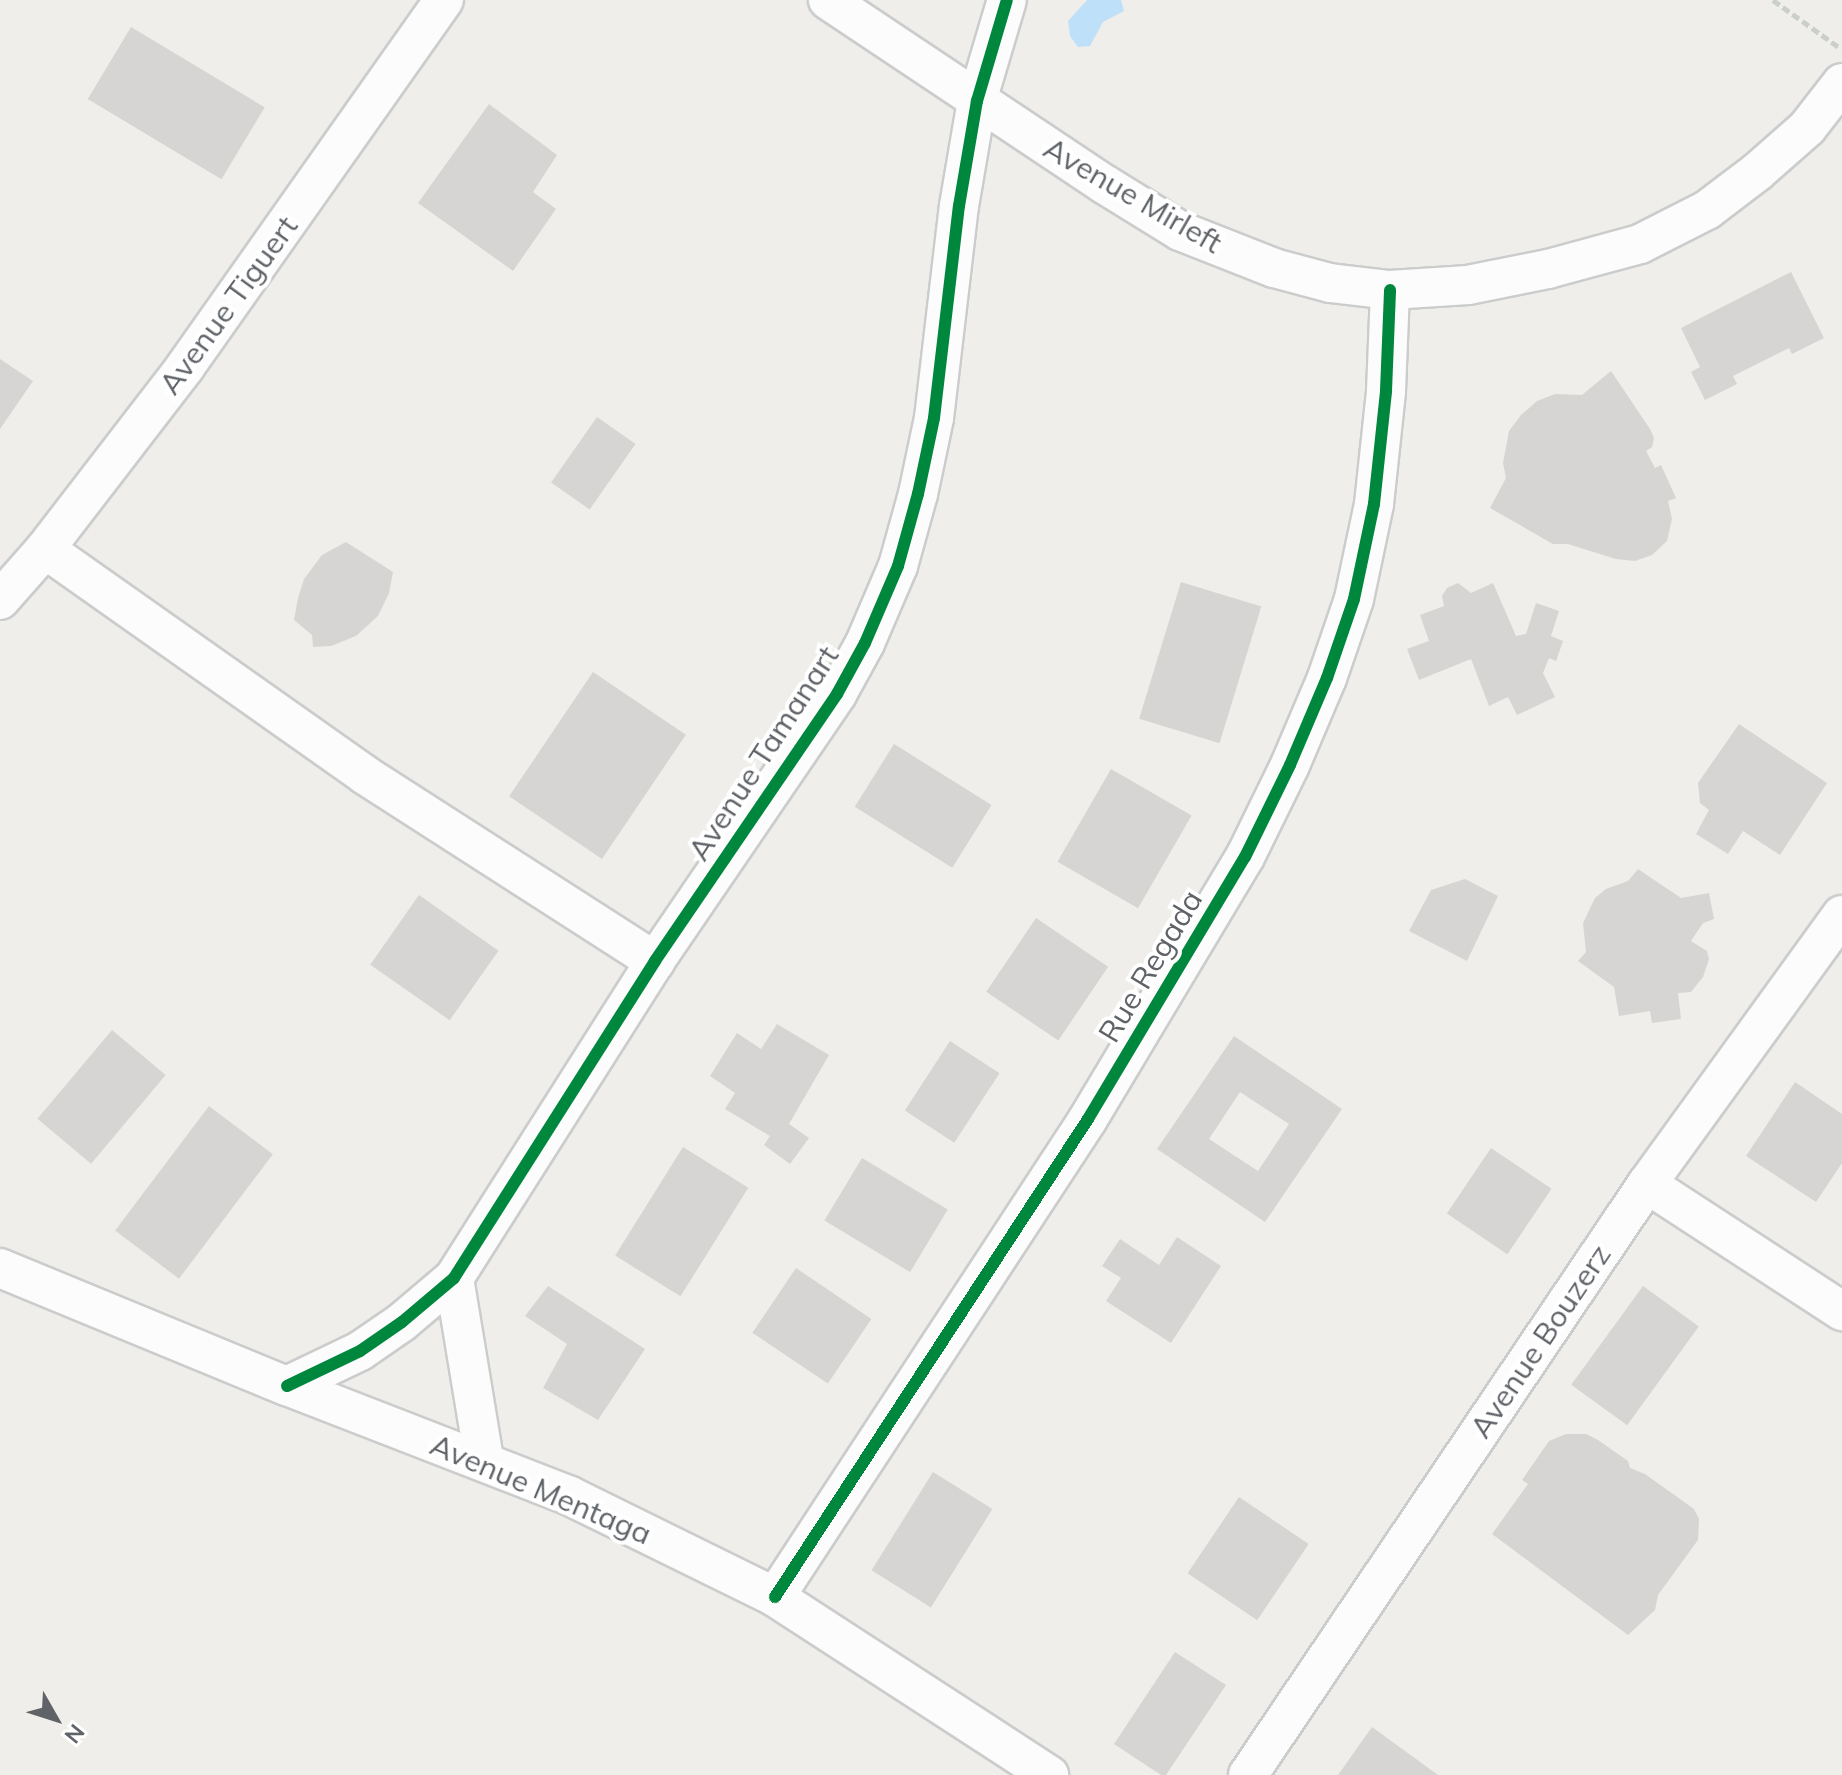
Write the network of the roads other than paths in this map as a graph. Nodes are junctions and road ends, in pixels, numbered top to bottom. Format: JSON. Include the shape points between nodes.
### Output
{"nodes":[{"id":1,"x":444,"y":0,"type":"edge"},
{"id":2,"x":828,"y":0,"type":"edge"},
{"id":3,"x":1007,"y":0,"type":"edge"},
{"id":4,"x":1842,"y":83,"type":"edge"},
{"id":5,"x":977,"y":101,"type":"junction"},
{"id":6,"x":1390,"y":290,"type":"junction"},
{"id":7,"x":45,"y":549,"type":"junction"},
{"id":8,"x":0,"y":600,"type":"edge"},
{"id":9,"x":1842,"y":915,"type":"edge"},
{"id":10,"x":655,"y":961,"type":"junction"},
{"id":11,"x":1647,"y":1184,"type":"junction"},
{"id":12,"x":0,"y":1268,"type":"edge"},
{"id":13,"x":454,"y":1278,"type":"junction"},
{"id":14,"x":1842,"y":1311,"type":"edge"},
{"id":15,"x":287,"y":1386,"type":"junction"},
{"id":16,"x":484,"y":1460,"type":"junction"},
{"id":17,"x":775,"y":1597,"type":"junction"},
{"id":18,"x":1049,"y":1775,"type":"edge"},
{"id":19,"x":1248,"y":1775,"type":"edge"}],
"edges":[{"from":1,"to":7,"type":"street","name":"Avenue Tiguert","via":[[185,367]]},
{"from":2,"to":5,"type":"street","name":"Avenue Mirleft"},
{"from":3,"to":5,"type":"street","name":"Avenue Tamanart"},
{"from":4,"to":6,"type":"street","name":"Avenue Mirleft","via":[[1807,128],[1757,172],[1707,210],[1640,244],[1468,285]]},
{"from":5,"to":6,"type":"street","name":"Avenue Mirleft","via":[[1180,231],[1274,268],[1330,283]]},
{"from":5,"to":10,"type":"street","name":"Avenue Tamanart","via":[[934,418],[898,566],[837,694]]},
{"from":6,"to":17,"type":"street","name":"Rue Regada","via":[[1374,504],[1354,599],[1290,765],[1245,857],[1088,1119]]},
{"from":7,"to":8,"type":"street","name":"Avenue Tiguert"},
{"from":7,"to":10,"type":"street","via":[[365,775]]},
{"from":9,"to":11,"type":"street","name":"Avenue Bouzerz"},
{"from":10,"to":13,"type":"street","name":"Avenue Tamanart"},
{"from":11,"to":14,"type":"street"},
{"from":11,"to":19,"type":"street","name":"Avenue Bouzerz"},
{"from":12,"to":15,"type":"street","name":"Avenue Mentaga"},
{"from":13,"to":15,"type":"street","name":"Avenue Tamanart","via":[[360,1351]]},
{"from":13,"to":16,"type":"street"},
{"from":15,"to":16,"type":"street","name":"Avenue Mentaga"},
{"from":16,"to":17,"type":"street","name":"Avenue Mentaga","via":[[570,1496]]},
{"from":17,"to":18,"type":"street","name":"Avenue Mentaga"}]}
